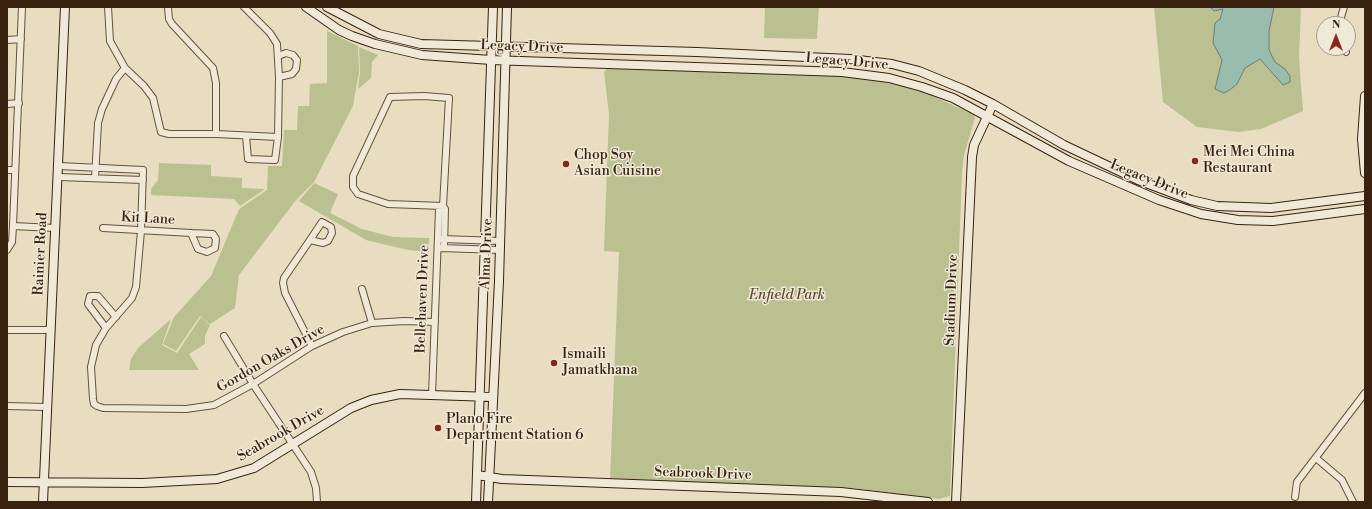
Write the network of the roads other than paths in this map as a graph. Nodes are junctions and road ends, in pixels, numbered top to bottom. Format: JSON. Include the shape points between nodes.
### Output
{"nodes":[{"id":1,"x":22,"y":7,"type":"edge"},
{"id":2,"x":65,"y":7,"type":"edge"},
{"id":3,"x":108,"y":7,"type":"edge"},
{"id":4,"x":168,"y":7,"type":"edge"},
{"id":5,"x":244,"y":7,"type":"edge"},
{"id":6,"x":306,"y":7,"type":"edge"},
{"id":7,"x":327,"y":7,"type":"edge"},
{"id":8,"x":493,"y":7,"type":"edge"},
{"id":9,"x":507,"y":7,"type":"edge"},
{"id":10,"x":379,"y":34,"type":"junction"},
{"id":11,"x":21,"y":39,"type":"junction"},
{"id":12,"x":7,"y":40,"type":"edge"},
{"id":13,"x":375,"y":44,"type":"junction"},
{"id":14,"x":492,"y":46,"type":"junction"},
{"id":15,"x":506,"y":46,"type":"junction"},
{"id":16,"x":602,"y":49,"type":"junction"},
{"id":17,"x":697,"y":52,"type":"junction"},
{"id":18,"x":278,"y":56,"type":"junction"},
{"id":19,"x":491,"y":60,"type":"junction"},
{"id":20,"x":506,"y":60,"type":"junction"},
{"id":21,"x":602,"y":63,"type":"junction"},
{"id":22,"x":698,"y":66,"type":"junction"},
{"id":23,"x":125,"y":68,"type":"junction"},
{"id":24,"x":279,"y":77,"type":"junction"},
{"id":25,"x":1365,"y":101,"type":"edge"},
{"id":26,"x":19,"y":103,"type":"junction"},
{"id":27,"x":7,"y":104,"type":"edge"},
{"id":28,"x":993,"y":104,"type":"junction"},
{"id":29,"x":987,"y":116,"type":"junction"},
{"id":30,"x":216,"y":134,"type":"junction"},
{"id":31,"x":246,"y":136,"type":"junction"},
{"id":32,"x":278,"y":137,"type":"junction"},
{"id":33,"x":59,"y":166,"type":"junction"},
{"id":34,"x":95,"y":168,"type":"junction"},
{"id":35,"x":7,"y":170,"type":"edge"},
{"id":36,"x":15,"y":170,"type":"junction"},
{"id":37,"x":502,"y":170,"type":"junction"},
{"id":38,"x":487,"y":171,"type":"junction"},
{"id":39,"x":1365,"y":173,"type":"edge"},
{"id":40,"x":59,"y":176,"type":"junction"},
{"id":41,"x":95,"y":178,"type":"junction"},
{"id":42,"x":143,"y":180,"type":"junction"},
{"id":43,"x":1138,"y":180,"type":"junction"},
{"id":44,"x":1132,"y":189,"type":"junction"},
{"id":45,"x":1365,"y":196,"type":"edge"},
{"id":46,"x":443,"y":206,"type":"junction"},
{"id":47,"x":1227,"y":207,"type":"junction"},
{"id":48,"x":1365,"y":209,"type":"edge"},
{"id":49,"x":1224,"y":219,"type":"junction"},
{"id":50,"x":13,"y":226,"type":"junction"},
{"id":51,"x":55,"y":228,"type":"junction"},
{"id":52,"x":103,"y":228,"type":"dead end"},
{"id":53,"x":141,"y":231,"type":"junction"},
{"id":54,"x":191,"y":234,"type":"dead end"},
{"id":55,"x":437,"y":239,"type":"junction"},
{"id":56,"x":445,"y":239,"type":"junction"},
{"id":57,"x":310,"y":240,"type":"dead end"},
{"id":58,"x":485,"y":241,"type":"junction"},
{"id":59,"x":500,"y":242,"type":"junction"},
{"id":60,"x":437,"y":248,"type":"junction"},
{"id":61,"x":444,"y":248,"type":"junction"},
{"id":62,"x":7,"y":250,"type":"edge"},
{"id":63,"x":485,"y":250,"type":"junction"},
{"id":64,"x":500,"y":250,"type":"junction"},
{"id":65,"x":362,"y":288,"type":"dead end"},
{"id":66,"x":116,"y":317,"type":"junction"},
{"id":67,"x":372,"y":322,"type":"junction"},
{"id":68,"x":435,"y":322,"type":"junction"},
{"id":69,"x":106,"y":328,"type":"junction"},
{"id":70,"x":7,"y":330,"type":"edge"},
{"id":71,"x":50,"y":330,"type":"junction"},
{"id":72,"x":224,"y":336,"type":"dead end"},
{"id":73,"x":312,"y":346,"type":"junction"},
{"id":74,"x":253,"y":384,"type":"junction"},
{"id":75,"x":1365,"y":393,"type":"edge"},
{"id":76,"x":432,"y":395,"type":"junction"},
{"id":77,"x":480,"y":397,"type":"junction"},
{"id":78,"x":492,"y":397,"type":"junction"},
{"id":79,"x":7,"y":406,"type":"edge"},
{"id":80,"x":47,"y":407,"type":"junction"},
{"id":81,"x":294,"y":444,"type":"junction"},
{"id":82,"x":1316,"y":458,"type":"junction"},
{"id":83,"x":477,"y":475,"type":"junction"},
{"id":84,"x":489,"y":478,"type":"junction"},
{"id":85,"x":7,"y":482,"type":"edge"},
{"id":86,"x":44,"y":482,"type":"junction"},
{"id":87,"x":1295,"y":497,"type":"dead end"},
{"id":88,"x":43,"y":502,"type":"edge"},
{"id":89,"x":317,"y":502,"type":"edge"},
{"id":90,"x":476,"y":502,"type":"edge"},
{"id":91,"x":488,"y":502,"type":"edge"},
{"id":92,"x":928,"y":502,"type":"edge"},
{"id":93,"x":956,"y":502,"type":"edge"},
{"id":94,"x":1353,"y":502,"type":"edge"}],
"edges":[{"from":1,"to":11,"type":"street"},
{"from":2,"to":33,"type":"main road","name":"Rainier Road"},
{"from":3,"to":23,"type":"street","via":[[110,41]]},
{"from":4,"to":30,"type":"street","via":[[172,24],[213,68],[216,82]]},
{"from":5,"to":18,"type":"street","via":[[276,41]]},
{"from":6,"to":13,"type":"main road","name":"Legacy Drive","via":[[339,30]]},
{"from":7,"to":10,"type":"main road","name":"Legacy Drive"},
{"from":8,"to":14,"type":"main road","name":"Alma Drive"},
{"from":9,"to":15,"type":"main road","name":"Alma Drive"},
{"from":10,"to":13,"type":"main road"},
{"from":10,"to":14,"type":"main road","name":"Legacy Drive","via":[[427,44]]},
{"from":11,"to":12,"type":"street"},
{"from":11,"to":26,"type":"street"},
{"from":13,"to":19,"type":"main road","name":"Legacy Drive","via":[[422,55]]},
{"from":14,"to":15,"type":"main road","name":"Legacy Drive"},
{"from":14,"to":19,"type":"main road","name":"Alma Drive"},
{"from":15,"to":16,"type":"main road","name":"Legacy Drive"},
{"from":15,"to":20,"type":"main road","name":"Alma Drive"},
{"from":16,"to":17,"type":"main road","name":"Legacy Drive"},
{"from":16,"to":21,"type":"main road"},
{"from":17,"to":22,"type":"main road"},
{"from":17,"to":28,"type":"main road","name":"Legacy Drive","via":[[850,59],[892,64],[947,82]]},
{"from":18,"to":24,"type":"street"},
{"from":18,"to":24,"type":"street","via":[[286,53],[293,55],[297,60],[296,69],[292,74]]},
{"from":19,"to":20,"type":"main road","name":"Legacy Drive"},
{"from":19,"to":38,"type":"main road","name":"Alma Drive"},
{"from":20,"to":21,"type":"main road","name":"Legacy Drive"},
{"from":20,"to":37,"type":"main road","name":"Alma Drive"},
{"from":21,"to":22,"type":"main road","name":"Legacy Drive"},
{"from":22,"to":29,"type":"main road","name":"Legacy Drive","via":[[842,72],[889,78],[922,86]]},
{"from":23,"to":30,"type":"street","via":[[153,98],[161,132]]},
{"from":23,"to":34,"type":"street","via":[[116,79],[102,109],[98,123]]},
{"from":24,"to":32,"type":"street"},
{"from":25,"to":39,"type":"main road","via":[[1362,139]]},
{"from":26,"to":27,"type":"street"},
{"from":26,"to":36,"type":"street"},
{"from":28,"to":29,"type":"main road","name":"Stadium Drive"},
{"from":28,"to":43,"type":"main road","name":"Legacy Drive","via":[[1064,144]]},
{"from":29,"to":44,"type":"main road","name":"Legacy Drive","via":[[1037,145]]},
{"from":29,"to":93,"type":"main road","name":"Stadium Drive","via":[[974,145],[972,157]]},
{"from":30,"to":31,"type":"street"},
{"from":31,"to":32,"type":"street"},
{"from":31,"to":32,"type":"street","via":[[248,159],[275,160]]},
{"from":33,"to":34,"type":"street"},
{"from":33,"to":40,"type":"main road","name":"Rainier Road"},
{"from":34,"to":41,"type":"street"},
{"from":34,"to":42,"type":"street","via":[[143,170]]},
{"from":35,"to":36,"type":"street"},
{"from":36,"to":50,"type":"street"},
{"from":37,"to":38,"type":"main road"},
{"from":37,"to":59,"type":"main road","name":"Alma Drive"},
{"from":38,"to":58,"type":"main road","name":"Alma Drive"},
{"from":40,"to":41,"type":"street"},
{"from":40,"to":51,"type":"main road","name":"Rainier Road"},
{"from":41,"to":42,"type":"street"},
{"from":42,"to":53,"type":"street"},
{"from":43,"to":44,"type":"main road"},
{"from":43,"to":47,"type":"main road","name":"Legacy Drive","via":[[1191,200]]},
{"from":44,"to":49,"type":"main road","name":"Legacy Drive","via":[[1183,209]]},
{"from":45,"to":47,"type":"main road","name":"Legacy Drive","via":[[1271,208]]},
{"from":46,"to":46,"type":"street","name":"Bellehaven Drive","via":[[448,96],[390,97],[353,176],[353,187],[358,194],[388,204]]},
{"from":46,"to":55,"type":"street","name":"Bellehaven Drive","via":[[439,209]]},
{"from":46,"to":56,"type":"street","name":"Bellehaven Drive"},
{"from":47,"to":49,"type":"main road"},
{"from":48,"to":49,"type":"main road","name":"Legacy Drive","via":[[1273,221]]},
{"from":50,"to":51,"type":"street"},
{"from":50,"to":62,"type":"street","via":[[12,242]]},
{"from":51,"to":71,"type":"main road","name":"Rainier Road"},
{"from":52,"to":53,"type":"street","name":"Kit Lane"},
{"from":53,"to":54,"type":"street","name":"Kit Lane"},
{"from":53,"to":66,"type":"street","via":[[136,287],[132,298]]},
{"from":55,"to":56,"type":"street"},
{"from":55,"to":60,"type":"street","name":"Bellehaven Drive"},
{"from":56,"to":58,"type":"street"},
{"from":56,"to":61,"type":"street","name":"Bellehaven Drive"},
{"from":57,"to":73,"type":"street","via":[[283,283],[285,293]]},
{"from":58,"to":59,"type":"street"},
{"from":58,"to":63,"type":"main road","name":"Alma Drive"},
{"from":59,"to":64,"type":"main road","name":"Alma Drive"},
{"from":60,"to":61,"type":"street"},
{"from":60,"to":68,"type":"street","name":"Bellehaven Drive"},
{"from":61,"to":63,"type":"street"},
{"from":63,"to":64,"type":"street"},
{"from":63,"to":77,"type":"main road","name":"Alma Drive"},
{"from":64,"to":78,"type":"main road","name":"Alma Drive"},
{"from":65,"to":67,"type":"street"},
{"from":66,"to":69,"type":"street"},
{"from":66,"to":69,"type":"street","via":[[98,296],[90,296],[88,304]]},
{"from":67,"to":68,"type":"street","name":"Gordon Oaks Drive"},
{"from":67,"to":73,"type":"street","name":"Gordon Oaks Drive"},
{"from":68,"to":76,"type":"street","name":"Bellehaven Drive"},
{"from":69,"to":74,"type":"street","name":"Gordon Oaks Drive","via":[[96,345],[91,367],[94,404],[103,408],[196,409],[223,401]]},
{"from":70,"to":71,"type":"street"},
{"from":71,"to":80,"type":"main road","name":"Rainier Road"},
{"from":72,"to":74,"type":"street"},
{"from":73,"to":74,"type":"street","name":"Gordon Oaks Drive"},
{"from":74,"to":81,"type":"street"},
{"from":75,"to":82,"type":"street"},
{"from":76,"to":77,"type":"main road","name":"Seabrook Drive"},
{"from":76,"to":81,"type":"main road","name":"Seabrook Drive","via":[[400,394],[362,402]]},
{"from":77,"to":78,"type":"main road","name":"Seabrook Drive"},
{"from":77,"to":83,"type":"main road","name":"Alma Drive"},
{"from":78,"to":84,"type":"main road","name":"Alma Drive"},
{"from":79,"to":80,"type":"street"},
{"from":80,"to":86,"type":"main road","name":"Rainier Road"},
{"from":81,"to":86,"type":"main road","name":"Seabrook Drive","via":[[254,468],[217,479],[142,483]]},
{"from":81,"to":89,"type":"street","via":[[311,472]]},
{"from":82,"to":87,"type":"street","via":[[1298,482]]},
{"from":82,"to":94,"type":"street","via":[[1342,480]]},
{"from":83,"to":84,"type":"main road","name":"Seabrook Drive"},
{"from":83,"to":90,"type":"main road","name":"Alma Drive"},
{"from":84,"to":91,"type":"main road","name":"Alma Drive"},
{"from":84,"to":92,"type":"main road","name":"Seabrook Drive","via":[[841,492]]},
{"from":85,"to":86,"type":"main road","name":"Seabrook Drive"},
{"from":86,"to":88,"type":"main road","name":"Rainier Road"}]}
